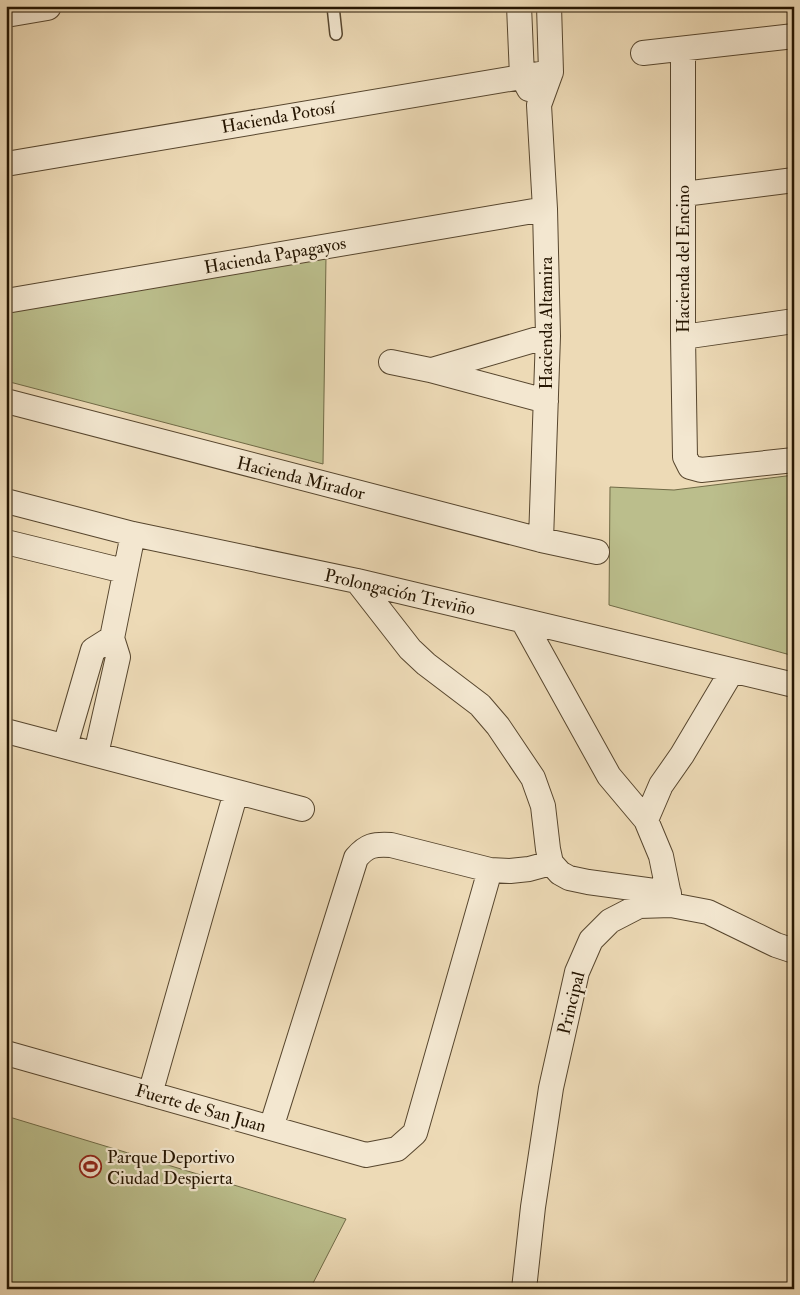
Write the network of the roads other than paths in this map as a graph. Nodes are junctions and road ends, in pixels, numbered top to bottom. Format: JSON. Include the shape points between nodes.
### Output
{"nodes":[{"id":1,"x":47,"y":6,"type":"edge"},
{"id":2,"x":332,"y":6,"type":"edge"},
{"id":3,"x":519,"y":6,"type":"edge"},
{"id":4,"x":549,"y":6,"type":"edge"},
{"id":5,"x":6,"y":13,"type":"edge"},
{"id":6,"x":336,"y":34,"type":"dead end"},
{"id":7,"x":794,"y":36,"type":"edge"},
{"id":8,"x":683,"y":50,"type":"junction"},
{"id":9,"x":643,"y":53,"type":"dead end"},
{"id":10,"x":550,"y":72,"type":"junction"},
{"id":11,"x":522,"y":76,"type":"junction"},
{"id":12,"x":539,"y":106,"type":"junction"},
{"id":13,"x":6,"y":164,"type":"edge"},
{"id":14,"x":794,"y":180,"type":"edge"},
{"id":15,"x":684,"y":194,"type":"junction"},
{"id":16,"x":544,"y":209,"type":"junction"},
{"id":17,"x":6,"y":300,"type":"edge"},
{"id":18,"x":794,"y":321,"type":"edge"},
{"id":19,"x":548,"y":336,"type":"junction"},
{"id":20,"x":683,"y":337,"type":"junction"},
{"id":21,"x":391,"y":362,"type":"dead end"},
{"id":22,"x":430,"y":370,"type":"junction"},
{"id":23,"x":6,"y":401,"type":"edge"},
{"id":24,"x":546,"y":401,"type":"junction"},
{"id":25,"x":794,"y":460,"type":"edge"},
{"id":26,"x":6,"y":501,"type":"edge"},
{"id":27,"x":132,"y":534,"type":"junction"},
{"id":28,"x":541,"y":540,"type":"junction"},
{"id":29,"x":6,"y":542,"type":"edge"},
{"id":30,"x":597,"y":552,"type":"dead end"},
{"id":31,"x":124,"y":571,"type":"junction"},
{"id":32,"x":357,"y":581,"type":"junction"},
{"id":33,"x":523,"y":621,"type":"junction"},
{"id":34,"x":112,"y":638,"type":"junction"},
{"id":35,"x":732,"y":671,"type":"junction"},
{"id":36,"x":794,"y":685,"type":"edge"},
{"id":37,"x":6,"y":731,"type":"edge"},
{"id":38,"x":65,"y":746,"type":"junction"},
{"id":39,"x":96,"y":754,"type":"junction"},
{"id":40,"x":236,"y":792,"type":"junction"},
{"id":41,"x":302,"y":809,"type":"dead end"},
{"id":42,"x":646,"y":820,"type":"junction"},
{"id":43,"x":551,"y":863,"type":"junction"},
{"id":44,"x":490,"y":870,"type":"junction"},
{"id":45,"x":670,"y":899,"type":"junction"},
{"id":46,"x":794,"y":951,"type":"edge"},
{"id":47,"x":6,"y":1053,"type":"edge"},
{"id":48,"x":150,"y":1094,"type":"junction"},
{"id":49,"x":271,"y":1128,"type":"junction"},
{"id":50,"x":524,"y":1289,"type":"edge"}],
"edges":[{"from":1,"to":5,"type":"street"},
{"from":2,"to":6,"type":"lane"},
{"from":3,"to":11,"type":"street","name":"Hacienda Altamira"},
{"from":4,"to":10,"type":"street","name":"Hacienda Altamira"},
{"from":7,"to":8,"type":"street"},
{"from":8,"to":9,"type":"street"},
{"from":8,"to":15,"type":"street","name":"Hacienda del Encino"},
{"from":10,"to":11,"type":"street","name":"Hacienda Potosí"},
{"from":10,"to":12,"type":"street","name":"Hacienda Altamira"},
{"from":11,"to":12,"type":"street","name":"Hacienda Altamira"},
{"from":11,"to":13,"type":"street","name":"Hacienda Potosí"},
{"from":12,"to":16,"type":"street","name":"Hacienda Altamira"},
{"from":14,"to":15,"type":"street"},
{"from":15,"to":20,"type":"street","name":"Hacienda del Encino"},
{"from":16,"to":17,"type":"street","name":"Hacienda Papagayos"},
{"from":16,"to":19,"type":"street","name":"Hacienda Altamira"},
{"from":18,"to":20,"type":"street"},
{"from":19,"to":22,"type":"street"},
{"from":19,"to":24,"type":"street","name":"Hacienda Altamira"},
{"from":20,"to":25,"type":"street","name":"Hacienda del Encino","via":[[685,457],[690,467],[701,470]]},
{"from":21,"to":22,"type":"street"},
{"from":22,"to":24,"type":"street"},
{"from":23,"to":28,"type":"street","name":"Hacienda Mirador"},
{"from":24,"to":28,"type":"street","name":"Hacienda Altamira"},
{"from":26,"to":27,"type":"street","name":"Prolongación Treviño"},
{"from":27,"to":31,"type":"street"},
{"from":27,"to":32,"type":"street","name":"Prolongación Treviño"},
{"from":28,"to":30,"type":"street","name":"Hacienda Mirador"},
{"from":29,"to":31,"type":"street"},
{"from":31,"to":34,"type":"street"},
{"from":32,"to":33,"type":"street","name":"Prolongación Treviño"},
{"from":32,"to":43,"type":"street","via":[[410,649],[480,705],[498,726],[533,778],[543,806]]},
{"from":33,"to":35,"type":"street","name":"Prolongación Treviño"},
{"from":33,"to":42,"type":"street","via":[[609,776]]},
{"from":34,"to":38,"type":"street","via":[[93,650]]},
{"from":34,"to":39,"type":"street","via":[[118,657]]},
{"from":35,"to":36,"type":"street","name":"Prolongación Treviño"},
{"from":35,"to":42,"type":"street","via":[[661,785]]},
{"from":37,"to":38,"type":"street"},
{"from":38,"to":39,"type":"street"},
{"from":39,"to":40,"type":"street"},
{"from":40,"to":41,"type":"street"},
{"from":40,"to":48,"type":"street"},
{"from":42,"to":45,"type":"street","via":[[661,856]]},
{"from":43,"to":44,"type":"street","via":[[510,872]]},
{"from":43,"to":45,"type":"street","via":[[569,878]]},
{"from":44,"to":49,"type":"street","via":[[391,845],[377,844],[364,849],[356,858]]},
{"from":44,"to":49,"type":"street","name":"Fuerte de San Juan","via":[[415,1133],[396,1150],[366,1155]]},
{"from":45,"to":46,"type":"street","name":"Principal","via":[[708,912]]},
{"from":45,"to":50,"type":"street","name":"Principal","via":[[639,906],[610,921],[591,940],[577,972],[551,1088]]},
{"from":47,"to":48,"type":"street","name":"Fuerte de San Juan"},
{"from":48,"to":49,"type":"street","name":"Fuerte de San Juan"}]}
